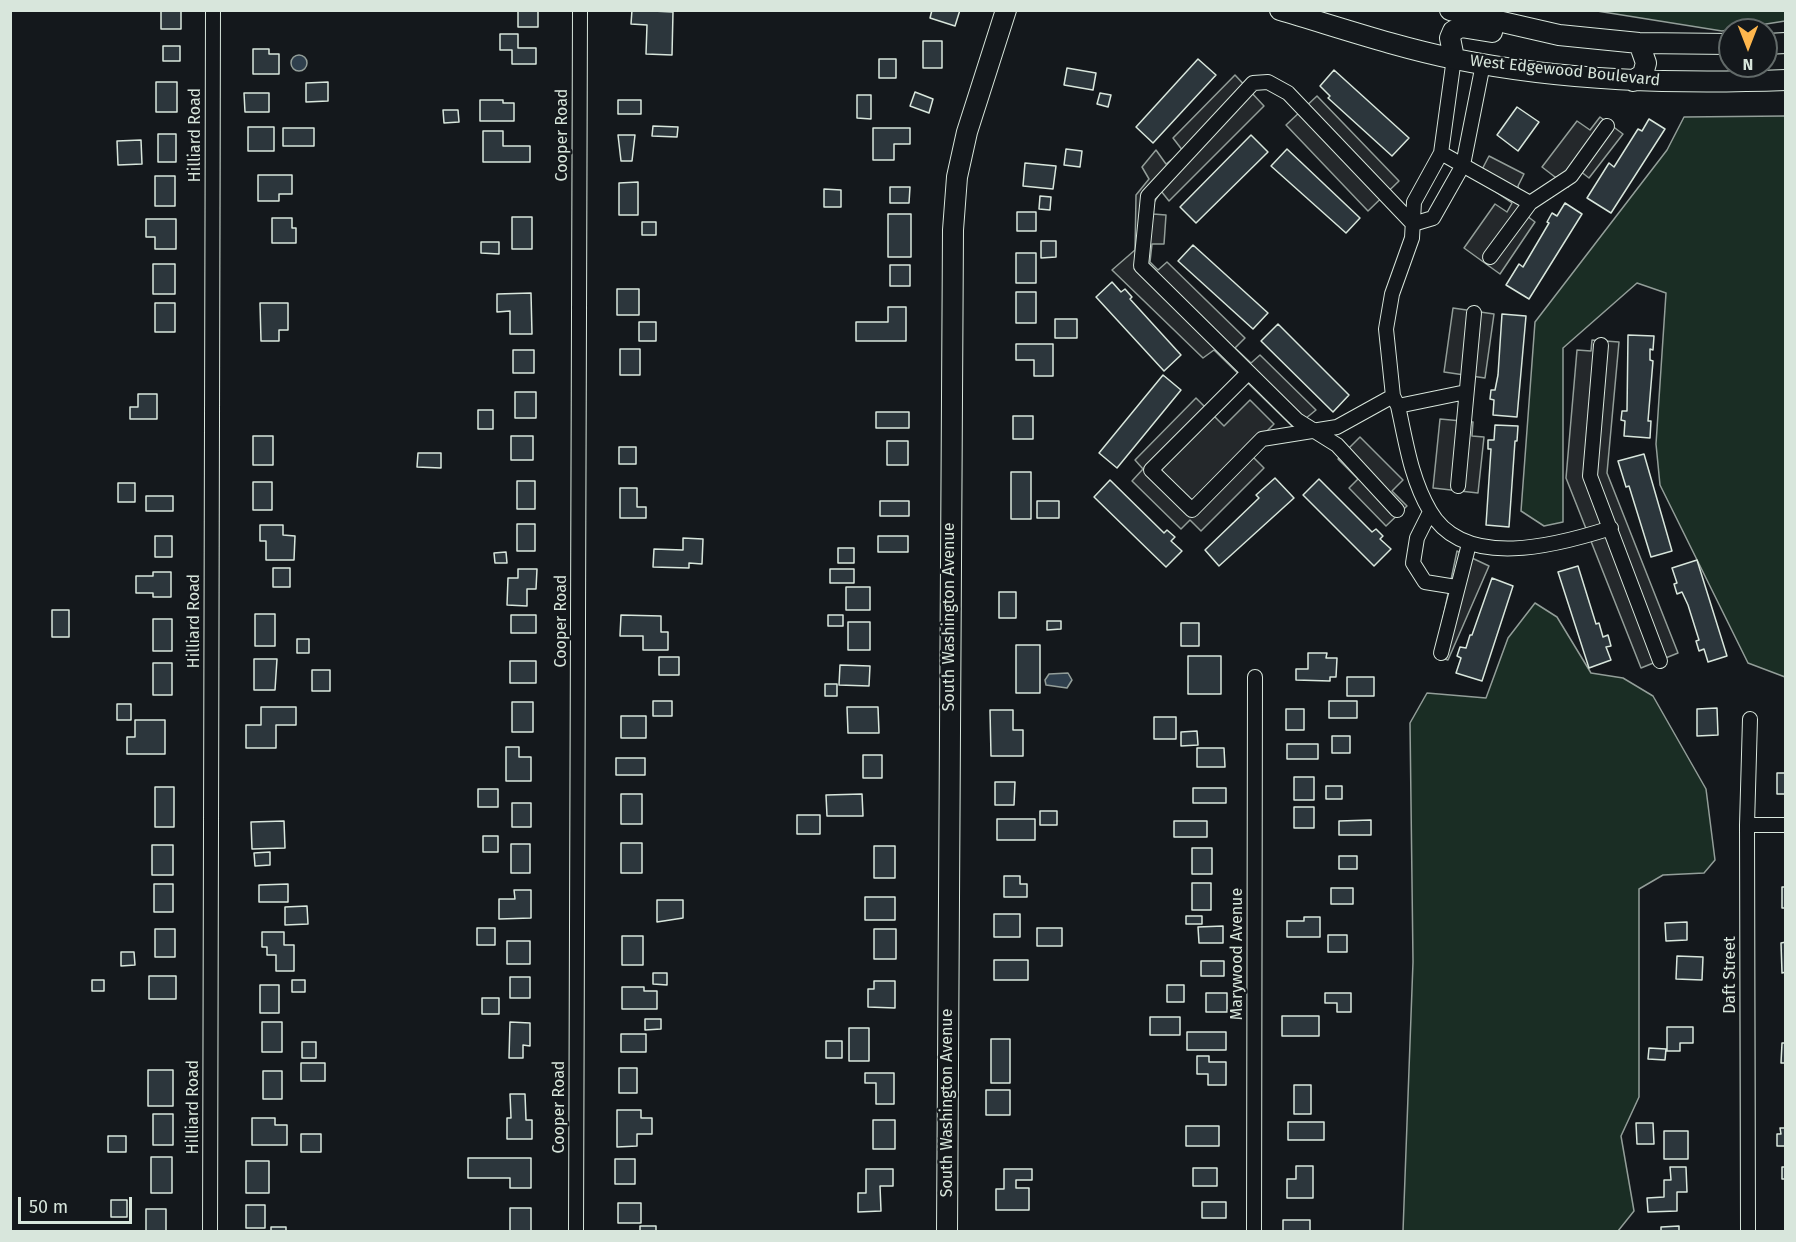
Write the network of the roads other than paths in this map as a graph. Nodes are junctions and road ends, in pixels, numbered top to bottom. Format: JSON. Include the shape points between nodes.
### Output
{"nodes":[{"id":1,"x":213,"y":10,"type":"edge"},
{"id":2,"x":580,"y":10,"type":"edge"},
{"id":3,"x":1006,"y":10,"type":"edge"},
{"id":4,"x":1280,"y":10,"type":"edge"},
{"id":5,"x":1450,"y":10,"type":"edge"},
{"id":6,"x":1560,"y":34,"type":"junction"},
{"id":7,"x":1639,"y":43,"type":"junction"},
{"id":8,"x":1718,"y":44,"type":"edge"},
{"id":9,"x":1454,"y":58,"type":"junction"},
{"id":10,"x":1483,"y":64,"type":"junction"},
{"id":11,"x":1785,"y":80,"type":"edge"},
{"id":12,"x":1633,"y":81,"type":"junction"},
{"id":13,"x":1608,"y":126,"type":"dead end"},
{"id":14,"x":1441,"y":153,"type":"junction"},
{"id":15,"x":1463,"y":165,"type":"junction"},
{"id":16,"x":1530,"y":203,"type":"junction"},
{"id":17,"x":1413,"y":224,"type":"junction"},
{"id":18,"x":1490,"y":257,"type":"dead end"},
{"id":19,"x":1474,"y":314,"type":"dead end"},
{"id":20,"x":1601,"y":345,"type":"dead end"},
{"id":21,"x":1248,"y":373,"type":"junction"},
{"id":22,"x":1466,"y":392,"type":"junction"},
{"id":23,"x":1395,"y":401,"type":"junction"},
{"id":24,"x":1315,"y":432,"type":"junction"},
{"id":25,"x":1458,"y":486,"type":"dead end"},
{"id":26,"x":1397,"y":510,"type":"dead end"},
{"id":27,"x":1430,"y":512,"type":"junction"},
{"id":28,"x":1611,"y":528,"type":"junction"},
{"id":29,"x":1469,"y":544,"type":"junction"},
{"id":30,"x":1456,"y":587,"type":"junction"},
{"id":31,"x":1441,"y":653,"type":"dead end"},
{"id":32,"x":1660,"y":661,"type":"dead end"},
{"id":33,"x":1255,"y":677,"type":"dead end"},
{"id":34,"x":1750,"y":719,"type":"dead end"},
{"id":35,"x":1748,"y":825,"type":"junction"},
{"id":36,"x":1785,"y":825,"type":"edge"},
{"id":37,"x":210,"y":1232,"type":"edge"},
{"id":38,"x":576,"y":1232,"type":"edge"},
{"id":39,"x":947,"y":1232,"type":"edge"},
{"id":40,"x":1254,"y":1232,"type":"edge"},
{"id":41,"x":1748,"y":1232,"type":"edge"}],
"edges":[{"from":1,"to":37,"type":"street","name":"Hilliard Road"},
{"from":2,"to":38,"type":"street","name":"Cooper Road"},
{"from":3,"to":39,"type":"street","name":"South Washington Avenue","via":[[967,132],[957,177],[953,230]]},
{"from":4,"to":9,"type":"street","name":"West Edgewood Boulevard"},
{"from":5,"to":6,"type":"street"},
{"from":6,"to":7,"type":"street"},
{"from":6,"to":9,"type":"street","via":[[1541,40],[1461,27],[1453,30],[1450,38]]},
{"from":7,"to":8,"type":"street"},
{"from":7,"to":12,"type":"street","via":[[1646,63],[1643,74]]},
{"from":9,"to":10,"type":"street","name":"West Edgewood Boulevard"},
{"from":9,"to":14,"type":"street"},
{"from":10,"to":12,"type":"street","name":"West Edgewood Boulevard"},
{"from":10,"to":15,"type":"street"},
{"from":11,"to":12,"type":"street","name":"West Edgewood Boulevard"},
{"from":13,"to":16,"type":"street","via":[[1571,176]]},
{"from":14,"to":15,"type":"street"},
{"from":14,"to":17,"type":"street","via":[[1414,202]]},
{"from":15,"to":16,"type":"street"},
{"from":15,"to":17,"type":"street","via":[[1434,218]]},
{"from":16,"to":18,"type":"street"},
{"from":17,"to":21,"type":"street","via":[[1288,93],[1268,82],[1253,83],[1148,196],[1141,266]]},
{"from":17,"to":23,"type":"street","via":[[1386,329]]},
{"from":19,"to":22,"type":"street"},
{"from":20,"to":28,"type":"street","via":[[1590,476]]},
{"from":21,"to":24,"type":"street"},
{"from":21,"to":24,"type":"street","via":[[1151,470],[1192,510],[1262,439]]},
{"from":22,"to":23,"type":"street"},
{"from":22,"to":25,"type":"street"},
{"from":23,"to":24,"type":"street"},
{"from":23,"to":27,"type":"street","via":[[1414,477]]},
{"from":24,"to":26,"type":"street","via":[[1337,445]]},
{"from":27,"to":29,"type":"street","via":[[1447,532]]},
{"from":27,"to":30,"type":"street","via":[[1417,538],[1413,563],[1425,582]]},
{"from":28,"to":29,"type":"street","via":[[1560,544],[1509,548]]},
{"from":28,"to":32,"type":"street"},
{"from":29,"to":30,"type":"street"},
{"from":30,"to":31,"type":"street"},
{"from":33,"to":40,"type":"street","name":"Marywood Avenue"},
{"from":34,"to":35,"type":"street","name":"Daft Street"},
{"from":35,"to":36,"type":"street"},
{"from":35,"to":41,"type":"street","name":"Daft Street"}]}
